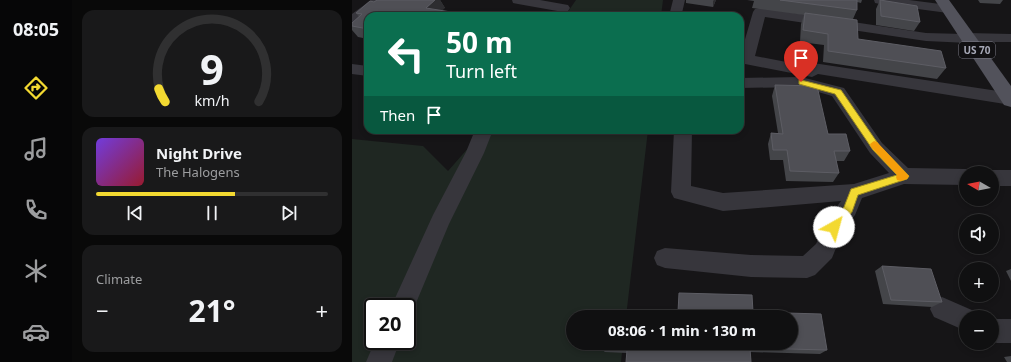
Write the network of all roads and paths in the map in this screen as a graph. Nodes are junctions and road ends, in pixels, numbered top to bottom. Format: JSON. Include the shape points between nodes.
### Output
{"nodes":[{"id":1,"x":379,"y":0,"type":"edge"},
{"id":2,"x":518,"y":0,"type":"edge"},
{"id":3,"x":679,"y":0,"type":"edge"},
{"id":4,"x":880,"y":0,"type":"edge"},
{"id":5,"x":945,"y":4,"type":"edge"},
{"id":6,"x":562,"y":8,"type":"edge"},
{"id":7,"x":676,"y":12,"type":"edge"},
{"id":8,"x":352,"y":21,"type":"edge"},
{"id":9,"x":969,"y":38,"type":"junction"},
{"id":10,"x":1011,"y":38,"type":"edge"},
{"id":11,"x":744,"y":56,"type":"edge"},
{"id":12,"x":744,"y":59,"type":"edge"},
{"id":13,"x":352,"y":69,"type":"edge"},
{"id":14,"x":364,"y":70,"type":"edge"},
{"id":15,"x":744,"y":83,"type":"edge"},
{"id":16,"x":1011,"y":100,"type":"edge"},
{"id":17,"x":482,"y":134,"type":"edge"},
{"id":18,"x":684,"y":134,"type":"edge"},
{"id":19,"x":904,"y":176,"type":"junction"},
{"id":20,"x":959,"y":177,"type":"edge"},
{"id":21,"x":999,"y":178,"type":"edge"},
{"id":22,"x":1011,"y":178,"type":"edge"},
{"id":23,"x":854,"y":192,"type":"junction"},
{"id":24,"x":665,"y":258,"type":"dead end"},
{"id":25,"x":407,"y":298,"type":"edge"},
{"id":26,"x":942,"y":309,"type":"edge"},
{"id":27,"x":959,"y":316,"type":"edge"},
{"id":28,"x":999,"y":331,"type":"edge"},
{"id":29,"x":1011,"y":331,"type":"edge"},
{"id":30,"x":384,"y":350,"type":"edge"},
{"id":31,"x":379,"y":362,"type":"edge"}],
"edges":[{"from":1,"to":8,"type":"lane"},
{"from":2,"to":6,"type":"lane"},
{"from":3,"to":7,"type":"lane"},
{"from":4,"to":5,"type":"lane"},
{"from":5,"to":9,"type":"main road","number":"US 70"},
{"from":9,"to":10,"type":"lane"},
{"from":9,"to":11,"type":"lane","via":[[926,37],[760,12]]},
{"from":9,"to":16,"type":"main road","number":"US 70"},
{"from":12,"to":16,"type":"lane","via":[[812,72],[813,68]]},
{"from":13,"to":14,"type":"lane"},
{"from":15,"to":19,"type":"lane","via":[[801,82],[838,92],[876,148]]},
{"from":17,"to":25,"type":"lane","via":[[440,220]]},
{"from":18,"to":23,"type":"lane","via":[[681,192],[723,202]]},
{"from":19,"to":20,"type":"lane"},
{"from":19,"to":23,"type":"lane"},
{"from":21,"to":22,"type":"lane"},
{"from":23,"to":24,"type":"lane","via":[[848,209],[834,227],[824,251],[807,267],[751,266]]},
{"from":26,"to":27,"type":"lane"},
{"from":28,"to":29,"type":"lane"},
{"from":30,"to":31,"type":"lane"}]}
